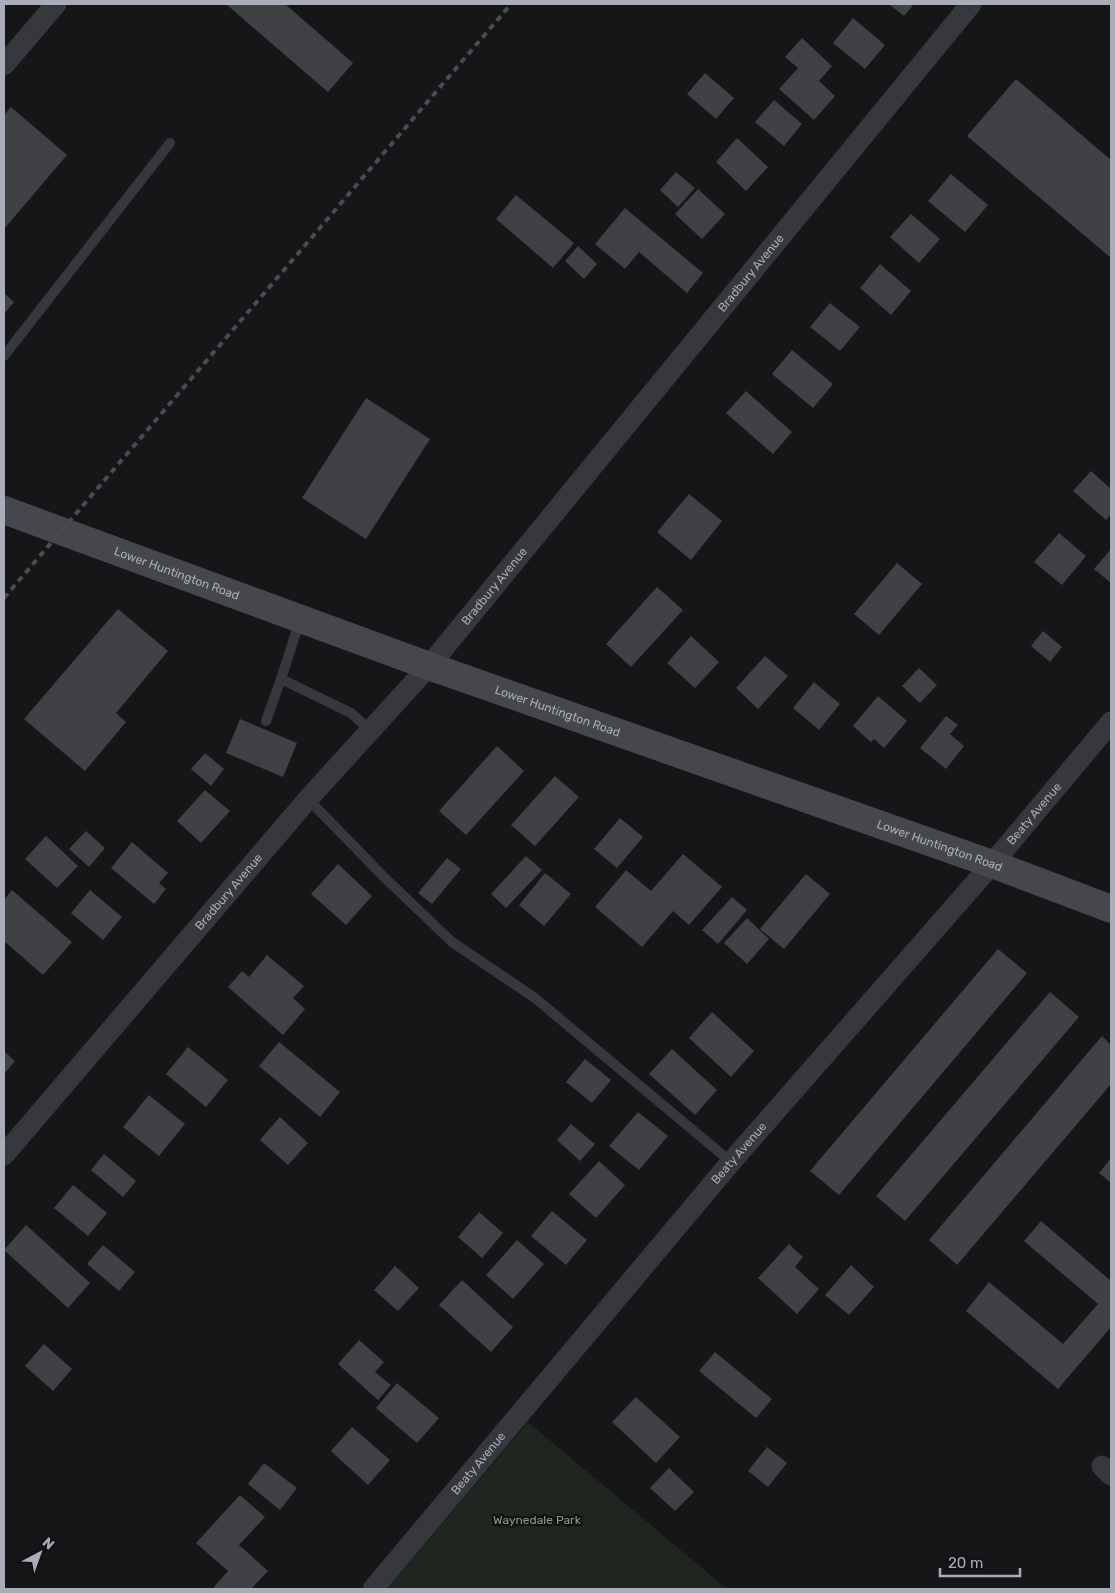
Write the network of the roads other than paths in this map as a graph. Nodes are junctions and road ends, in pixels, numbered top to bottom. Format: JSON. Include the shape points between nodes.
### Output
{"nodes":[{"id":1,"x":56,"y":4,"type":"edge"},
{"id":2,"x":971,"y":4,"type":"edge"},
{"id":3,"x":4,"y":65,"type":"edge"},
{"id":4,"x":170,"y":144,"type":"dead end"},
{"id":5,"x":4,"y":356,"type":"edge"},
{"id":6,"x":4,"y":510,"type":"edge"},
{"id":7,"x":300,"y":619,"type":"junction"},
{"id":8,"x":429,"y":666,"type":"junction"},
{"id":9,"x":280,"y":679,"type":"junction"},
{"id":10,"x":266,"y":721,"type":"dead end"},
{"id":11,"x":1111,"y":722,"type":"edge"},
{"id":12,"x":370,"y":730,"type":"junction"},
{"id":13,"x":308,"y":799,"type":"junction"},
{"id":14,"x":992,"y":864,"type":"junction"},
{"id":15,"x":1111,"y":909,"type":"edge"},
{"id":16,"x":4,"y":1155,"type":"edge"},
{"id":17,"x":731,"y":1162,"type":"junction"},
{"id":18,"x":373,"y":1589,"type":"edge"}],
"edges":[{"from":1,"to":3,"type":"street"},
{"from":2,"to":8,"type":"street","name":"Bradbury Avenue"},
{"from":4,"to":5,"type":"lane"},
{"from":6,"to":7,"type":"main road","name":"Lower Huntington Road"},
{"from":7,"to":8,"type":"main road","name":"Lower Huntington Road"},
{"from":7,"to":9,"type":"lane"},
{"from":8,"to":12,"type":"street","name":"Bradbury Avenue"},
{"from":8,"to":14,"type":"main road","name":"Lower Huntington Road"},
{"from":9,"to":10,"type":"lane"},
{"from":9,"to":12,"type":"lane","via":[[351,713]]},
{"from":11,"to":14,"type":"street","name":"Beaty Avenue"},
{"from":12,"to":13,"type":"street","name":"Bradbury Avenue"},
{"from":13,"to":16,"type":"street","name":"Bradbury Avenue"},
{"from":13,"to":17,"type":"lane","via":[[452,942],[534,998]]},
{"from":14,"to":15,"type":"main road","name":"Lower Huntington Road"},
{"from":14,"to":17,"type":"street","name":"Beaty Avenue"},
{"from":17,"to":18,"type":"street","name":"Beaty Avenue"}]}
